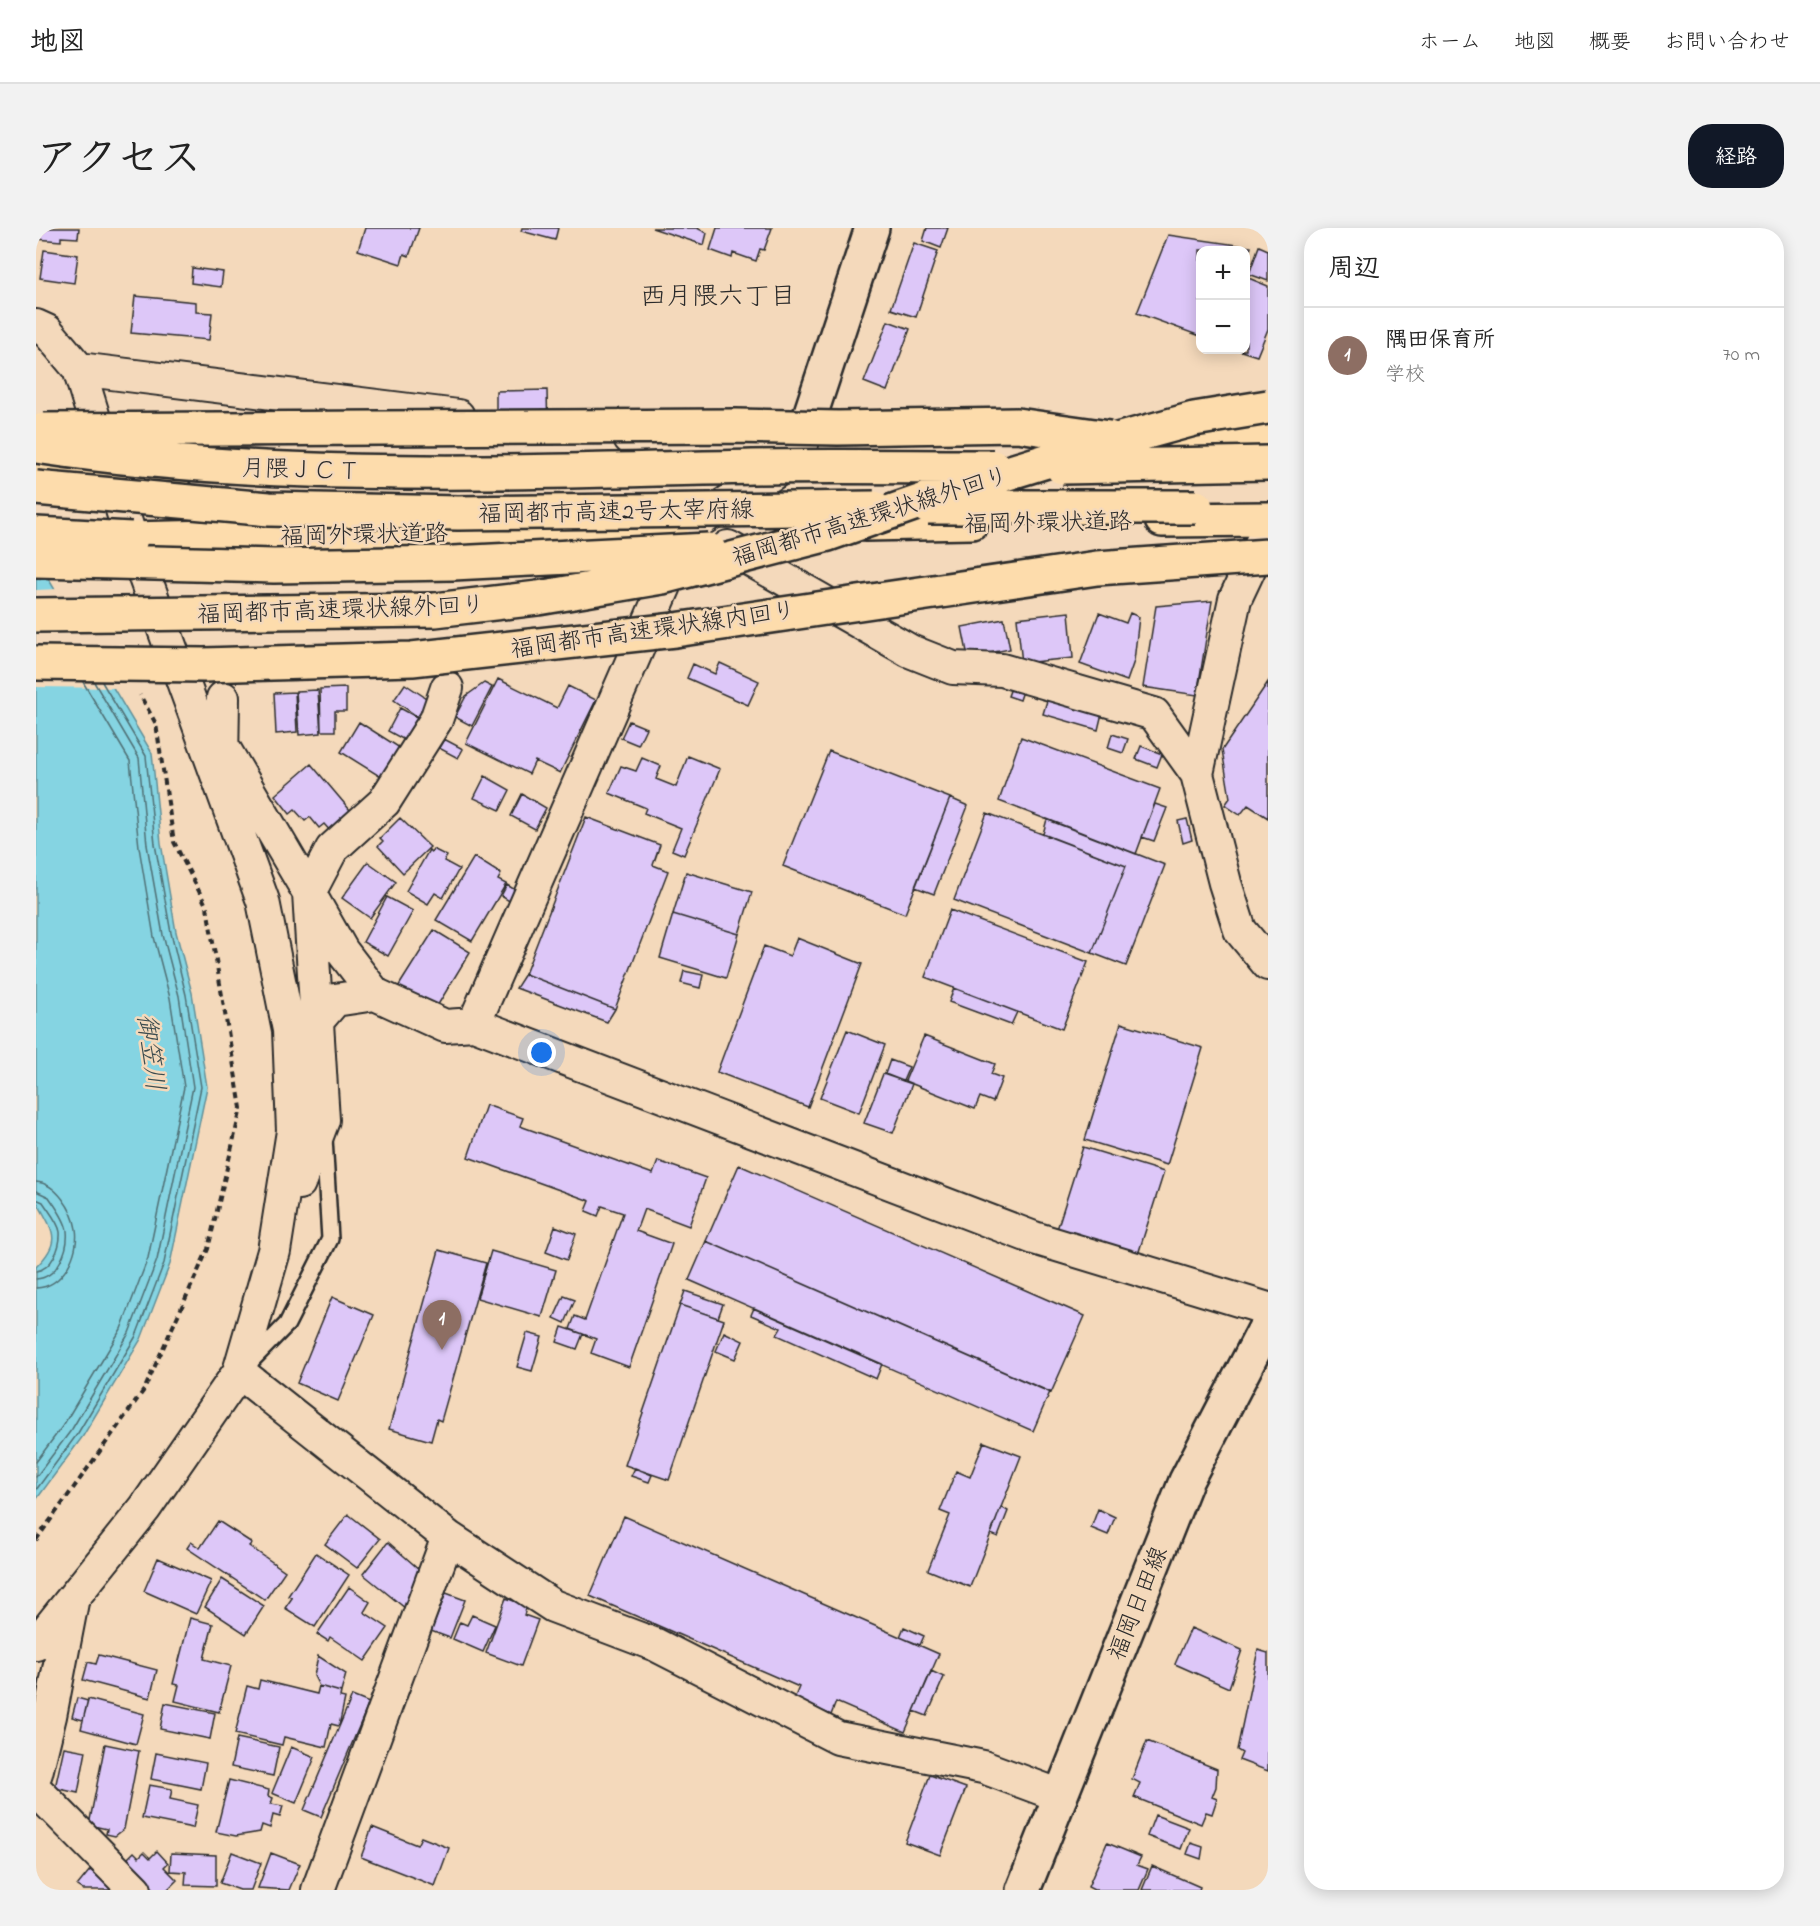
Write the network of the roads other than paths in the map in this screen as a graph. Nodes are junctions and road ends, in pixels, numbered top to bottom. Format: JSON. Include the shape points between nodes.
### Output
{"nodes":[{"id":1,"x":872,"y":228,"type":"edge"},
{"id":2,"x":36,"y":326,"type":"edge"},
{"id":3,"x":79,"y":369,"type":"junction"},
{"id":4,"x":1268,"y":407,"type":"edge"},
{"id":5,"x":39,"y":436,"type":"edge"},
{"id":6,"x":1268,"y":436,"type":"edge"},
{"id":7,"x":1268,"y":455,"type":"edge"},
{"id":8,"x":796,"y":458,"type":"junction"},
{"id":9,"x":1268,"y":464,"type":"edge"},
{"id":10,"x":112,"y":475,"type":"junction"},
{"id":11,"x":36,"y":477,"type":"edge"},
{"id":12,"x":36,"y":488,"type":"edge"},
{"id":13,"x":942,"y":507,"type":"junction"},
{"id":14,"x":1268,"y":507,"type":"edge"},
{"id":15,"x":1268,"y":519,"type":"edge"},
{"id":16,"x":691,"y":526,"type":"junction"},
{"id":17,"x":1268,"y":529,"type":"edge"},
{"id":18,"x":36,"y":534,"type":"edge"},
{"id":19,"x":131,"y":539,"type":"junction"},
{"id":20,"x":1268,"y":555,"type":"edge"},
{"id":21,"x":36,"y":560,"type":"edge"},
{"id":22,"x":36,"y":615,"type":"edge"},
{"id":23,"x":36,"y":663,"type":"edge"},
{"id":24,"x":447,"y":688,"type":"dead end"},
{"id":25,"x":223,"y":698,"type":"dead end"},
{"id":26,"x":222,"y":744,"type":"junction"},
{"id":27,"x":1197,"y":774,"type":"junction"},
{"id":28,"x":221,"y":790,"type":"junction"},
{"id":29,"x":309,"y":893,"type":"junction"},
{"id":30,"x":1268,"y":964,"type":"edge"},
{"id":31,"x":375,"y":994,"type":"junction"},
{"id":32,"x":317,"y":1021,"type":"junction"},
{"id":33,"x":474,"y":1024,"type":"junction"},
{"id":34,"x":322,"y":1120,"type":"junction"},
{"id":35,"x":274,"y":1251,"type":"junction"},
{"id":36,"x":1268,"y":1309,"type":"edge"},
{"id":37,"x":1268,"y":1323,"type":"edge"},
{"id":38,"x":240,"y":1372,"type":"junction"},
{"id":39,"x":448,"y":1537,"type":"junction"},
{"id":40,"x":73,"y":1598,"type":"junction"},
{"id":41,"x":36,"y":1644,"type":"edge"},
{"id":42,"x":36,"y":1773,"type":"edge"},
{"id":43,"x":36,"y":1790,"type":"edge"},
{"id":44,"x":1061,"y":1796,"type":"junction"},
{"id":45,"x":135,"y":1890,"type":"edge"},
{"id":46,"x":318,"y":1890,"type":"edge"},
{"id":47,"x":1023,"y":1890,"type":"edge"}],
"edges":[{"from":1,"to":8,"type":"main road"},
{"from":2,"to":3,"type":"street","via":[[47,331]]},
{"from":3,"to":8,"type":"street"},
{"from":3,"to":10,"type":"street"},
{"from":4,"to":22,"type":"highway","name":"福岡都市高速環状線外回り","bridge":true,"via":[[1194,419],[1095,446],[828,534],[662,577],[435,610]]},
{"from":5,"to":6,"type":"highway","bridge":true,"via":[[138,431],[1017,425],[1120,440]]},
{"from":5,"to":9,"type":"highway","name":"月隈ＪＣＴ","bridge":true,"via":[[89,454],[276,470],[568,472]]},
{"from":7,"to":8,"type":"highway"},
{"from":8,"to":10,"type":"highway"},
{"from":8,"to":16,"type":"street"},
{"from":10,"to":11,"type":"highway"},
{"from":10,"to":19,"type":"street"},
{"from":12,"to":13,"type":"highway","name":"福岡都市高速2号太宰府線","bridge":true,"via":[[281,509],[458,513]]},
{"from":13,"to":14,"type":"highway","name":"福岡都市高速2号太宰府線","bridge":true},
{"from":13,"to":21,"type":"highway","bridge":true,"via":[[748,546],[701,551],[453,563],[274,566]]},
{"from":15,"to":16,"type":"highway","name":"福岡外環状道路"},
{"from":16,"to":19,"type":"highway","name":"福岡外環状道路"},
{"from":16,"to":27,"type":"street","via":[[910,651],[953,668],[1002,670],[1154,714]]},
{"from":16,"to":33,"type":"street"},
{"from":17,"to":27,"type":"street","via":[[1235,599]]},
{"from":18,"to":19,"type":"highway","name":"福岡外環状道路","bridge":true},
{"from":19,"to":28,"type":"street"},
{"from":20,"to":23,"type":"highway","name":"福岡都市高速環状線内回り","bridge":true,"via":[[1097,568],[675,630],[412,659],[204,665]]},
{"from":24,"to":29,"type":"street","via":[[436,720],[384,802],[332,849]]},
{"from":25,"to":26,"type":"street"},
{"from":26,"to":28,"type":"street"},
{"from":26,"to":29,"type":"street"},
{"from":27,"to":30,"type":"street","via":[[1240,930]]},
{"from":28,"to":35,"type":"street","via":[[263,901],[289,1030],[293,1131]]},
{"from":29,"to":31,"type":"street","via":[[342,951]]},
{"from":29,"to":32,"type":"street"},
{"from":31,"to":32,"type":"street","via":[[336,1000]]},
{"from":31,"to":33,"type":"street","via":[[445,1026]]},
{"from":32,"to":34,"type":"street"},
{"from":33,"to":36,"type":"street","via":[[1034,1238]]},
{"from":34,"to":35,"type":"street"},
{"from":34,"to":38,"type":"lane","via":[[330,1239],[287,1324]]},
{"from":35,"to":38,"type":"street"},
{"from":37,"to":44,"type":"main road","name":"福岡日田線","via":[[1186,1481]]},
{"from":38,"to":39,"type":"street"},
{"from":38,"to":40,"type":"street","via":[[145,1508]]},
{"from":39,"to":44,"type":"street","via":[[553,1606],[656,1645],[838,1738],[983,1767]]},
{"from":39,"to":46,"type":"street"},
{"from":40,"to":41,"type":"street"},
{"from":40,"to":42,"type":"street"},
{"from":43,"to":45,"type":"street"},
{"from":44,"to":47,"type":"main road","name":"福岡日田線"}]}
